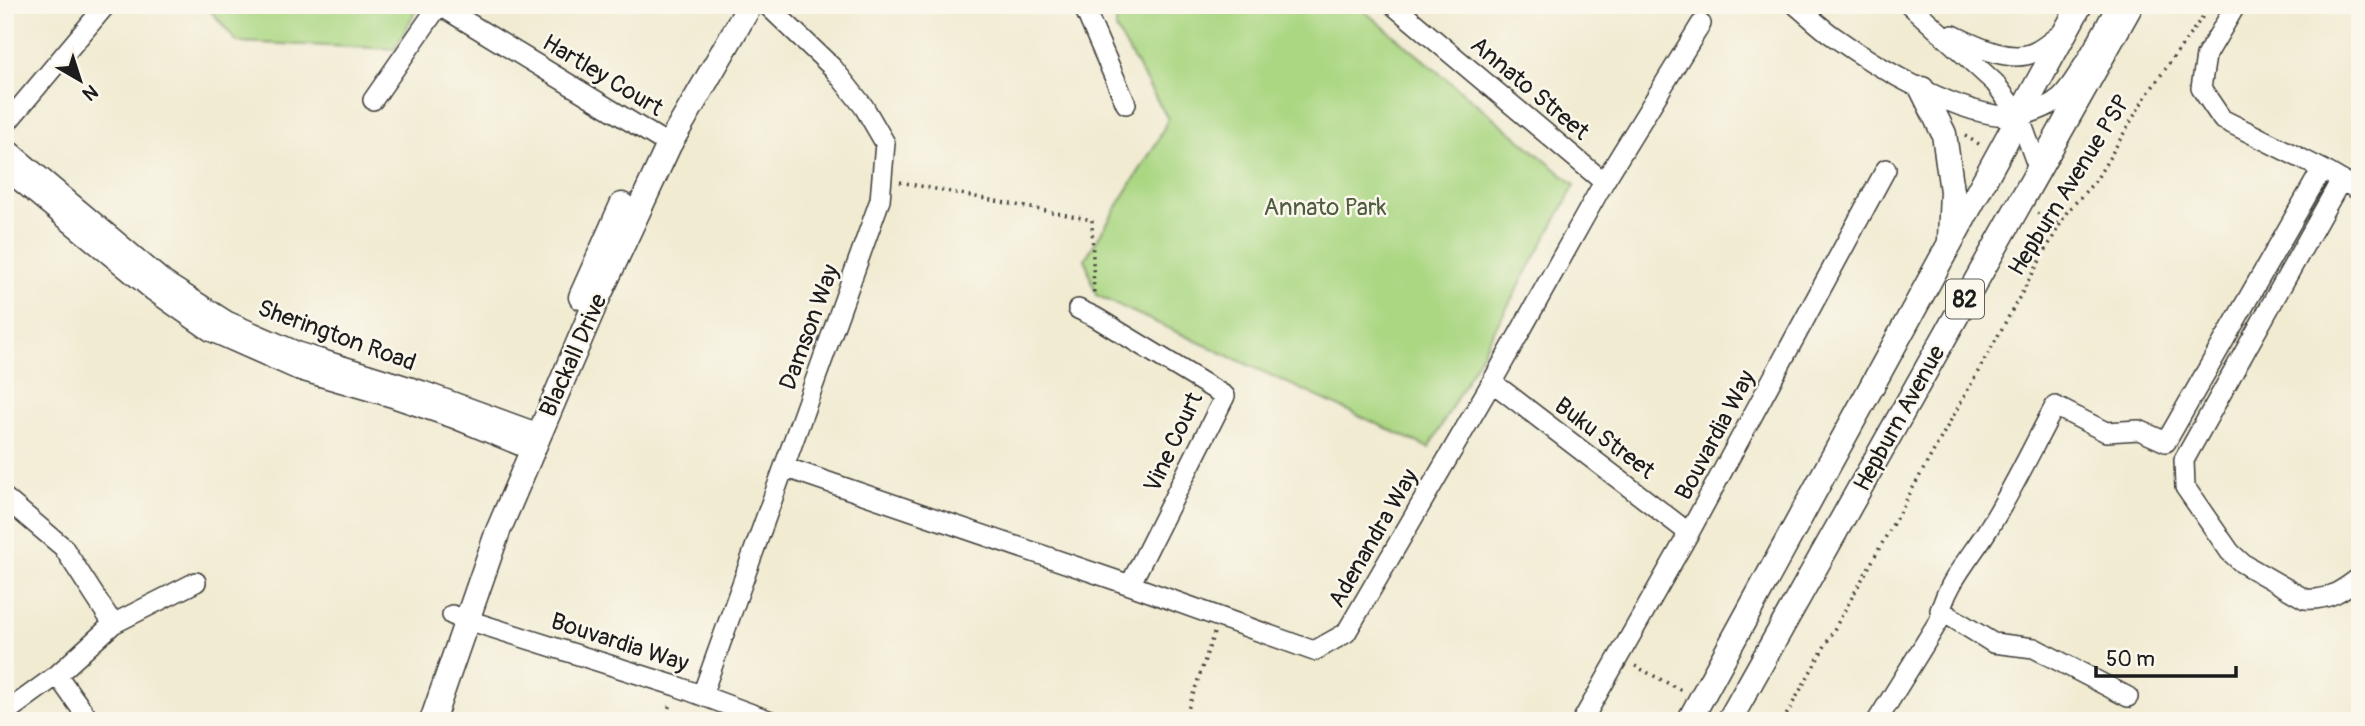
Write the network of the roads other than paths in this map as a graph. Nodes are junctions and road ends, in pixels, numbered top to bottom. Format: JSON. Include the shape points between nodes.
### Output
{"nodes":[{"id":1,"x":106,"y":5,"type":"edge"},
{"id":2,"x":731,"y":5,"type":"edge"},
{"id":3,"x":750,"y":5,"type":"edge"},
{"id":4,"x":767,"y":5,"type":"edge"},
{"id":5,"x":1087,"y":5,"type":"edge"},
{"id":6,"x":1393,"y":5,"type":"edge"},
{"id":7,"x":1796,"y":5,"type":"edge"},
{"id":8,"x":1910,"y":5,"type":"edge"},
{"id":9,"x":2080,"y":5,"type":"edge"},
{"id":10,"x":2116,"y":5,"type":"edge"},
{"id":11,"x":2131,"y":5,"type":"edge"},
{"id":12,"x":2236,"y":5,"type":"edge"},
{"id":13,"x":1701,"y":24,"type":"dead end"},
{"id":14,"x":1937,"y":27,"type":"junction"},
{"id":15,"x":2067,"y":28,"type":"junction"},
{"id":16,"x":1922,"y":89,"type":"junction"},
{"id":17,"x":373,"y":100,"type":"dead end"},
{"id":18,"x":1126,"y":104,"type":"dead end"},
{"id":19,"x":2019,"y":116,"type":"junction"},
{"id":20,"x":5,"y":125,"type":"edge"},
{"id":21,"x":662,"y":140,"type":"junction"},
{"id":22,"x":5,"y":147,"type":"edge"},
{"id":23,"x":2038,"y":167,"type":"junction"},
{"id":24,"x":5,"y":169,"type":"edge"},
{"id":25,"x":1886,"y":169,"type":"dead end"},
{"id":26,"x":2322,"y":169,"type":"junction"},
{"id":27,"x":2341,"y":180,"type":"junction"},
{"id":28,"x":1604,"y":182,"type":"junction"},
{"id":29,"x":2360,"y":191,"type":"edge"},
{"id":30,"x":1950,"y":243,"type":"junction"},
{"id":31,"x":1086,"y":313,"type":"road end"},
{"id":32,"x":1492,"y":382,"type":"junction"},
{"id":33,"x":528,"y":439,"type":"junction"},
{"id":34,"x":784,"y":467,"type":"junction"},
{"id":35,"x":5,"y":498,"type":"edge"},
{"id":36,"x":1689,"y":533,"type":"junction"},
{"id":37,"x":2360,"y":577,"type":"edge"},
{"id":38,"x":196,"y":582,"type":"dead end"},
{"id":39,"x":1130,"y":584,"type":"junction"},
{"id":40,"x":1940,"y":610,"type":"junction"},
{"id":41,"x":459,"y":617,"type":"junction"},
{"id":42,"x":113,"y":624,"type":"junction"},
{"id":43,"x":1755,"y":674,"type":"junction"},
{"id":44,"x":57,"y":675,"type":"junction"},
{"id":45,"x":702,"y":695,"type":"junction"},
{"id":46,"x":2128,"y":697,"type":"dead end"},
{"id":47,"x":1694,"y":711,"type":"edge"},
{"id":48,"x":5,"y":713,"type":"edge"},
{"id":49,"x":90,"y":721,"type":"edge"},
{"id":50,"x":415,"y":721,"type":"edge"},
{"id":51,"x":432,"y":721,"type":"edge"},
{"id":52,"x":771,"y":721,"type":"edge"},
{"id":53,"x":1582,"y":721,"type":"edge"},
{"id":54,"x":1729,"y":721,"type":"edge"},
{"id":55,"x":1742,"y":721,"type":"edge"},
{"id":56,"x":1877,"y":721,"type":"edge"}],
"edges":[{"from":1,"to":20,"type":"street"},
{"from":2,"to":21,"type":"main road","name":"Blackall Drive"},
{"from":3,"to":21,"type":"main road","name":"Blackall Drive"},
{"from":4,"to":34,"type":"street","name":"Damson Way","via":[[833,68],[885,143],[880,200]]},
{"from":5,"to":18,"type":"street"},
{"from":6,"to":28,"type":"street","name":"Annato Street"},
{"from":7,"to":16,"type":"street","via":[[1833,36]]},
{"from":8,"to":14,"type":"street"},
{"from":9,"to":15,"type":"main road","name":"Hepburn Avenue","number":"82"},
{"from":10,"to":19,"type":"street","via":[[2061,97]]},
{"from":11,"to":23,"type":"main road","name":"Hepburn Avenue","number":"82"},
{"from":12,"to":26,"type":"street","via":[[2206,56],[2201,89],[2222,119]]},
{"from":13,"to":28,"type":"street","name":"Adenandra Way"},
{"from":14,"to":15,"type":"street","via":[[2008,56],[2033,53]]},
{"from":14,"to":19,"type":"street","via":[[1995,83]]},
{"from":15,"to":19,"type":"main road","name":"Hepburn Avenue","number":"82"},
{"from":16,"to":19,"type":"street","via":[[1979,113]]},
{"from":16,"to":30,"type":"main road","via":[[1944,134],[1952,191]]},
{"from":17,"to":21,"type":"street","name":"Hartley Court","via":[[439,5]]},
{"from":19,"to":23,"type":"street"},
{"from":19,"to":30,"type":"main road","name":"Hepburn Avenue","number":"82"},
{"from":21,"to":33,"type":"main road","name":"Blackall Drive"},
{"from":22,"to":33,"type":"street","name":"Sherington Road","via":[[164,281],[227,321],[298,352],[423,391]]},
{"from":23,"to":43,"type":"main road","name":"Hepburn Avenue","number":"82"},
{"from":24,"to":33,"type":"street","name":"Sherington Road","via":[[153,291],[210,331],[298,370]]},
{"from":25,"to":36,"type":"street","name":"Bouvardia Way"},
{"from":26,"to":27,"type":"street"},
{"from":26,"to":40,"type":"street","via":[[2166,442],[2139,430],[2106,432],[2055,406]]},
{"from":27,"to":29,"type":"street"},
{"from":27,"to":37,"type":"street","via":[[2184,460],[2185,487],[2230,552],[2305,599],[2337,594]]},
{"from":28,"to":32,"type":"street","name":"Adenandra Way"},
{"from":30,"to":47,"type":"main road","name":"Hepburn Avenue","number":"82"},
{"from":31,"to":39,"type":"street","name":"Vine Court","via":[[1225,396]]},
{"from":32,"to":36,"type":"street","name":"Buku Street"},
{"from":32,"to":39,"type":"street","name":"Adenandra Way","via":[[1346,633],[1314,651]]},
{"from":33,"to":41,"type":"main road","name":"Blackall Drive","via":[[498,531]]},
{"from":34,"to":39,"type":"street","name":"Adenandra Way"},
{"from":34,"to":45,"type":"street","name":"Damson Way"},
{"from":35,"to":42,"type":"street","via":[[62,547]]},
{"from":36,"to":53,"type":"street","name":"Bouvardia Way"},
{"from":38,"to":42,"type":"street"},
{"from":40,"to":46,"type":"street","via":[[1993,643],[2034,648]]},
{"from":40,"to":56,"type":"street","via":[[1940,619]]},
{"from":41,"to":45,"type":"street","name":"Bouvardia Way"},
{"from":41,"to":50,"type":"main road","name":"Blackall Drive"},
{"from":41,"to":51,"type":"main road","name":"Blackall Drive"},
{"from":42,"to":44,"type":"street"},
{"from":43,"to":54,"type":"main road","name":"Hepburn Avenue","number":"82"},
{"from":43,"to":55,"type":"main road"},
{"from":44,"to":48,"type":"street"},
{"from":44,"to":49,"type":"street"},
{"from":45,"to":52,"type":"street","name":"Bouvardia Way"}]}
